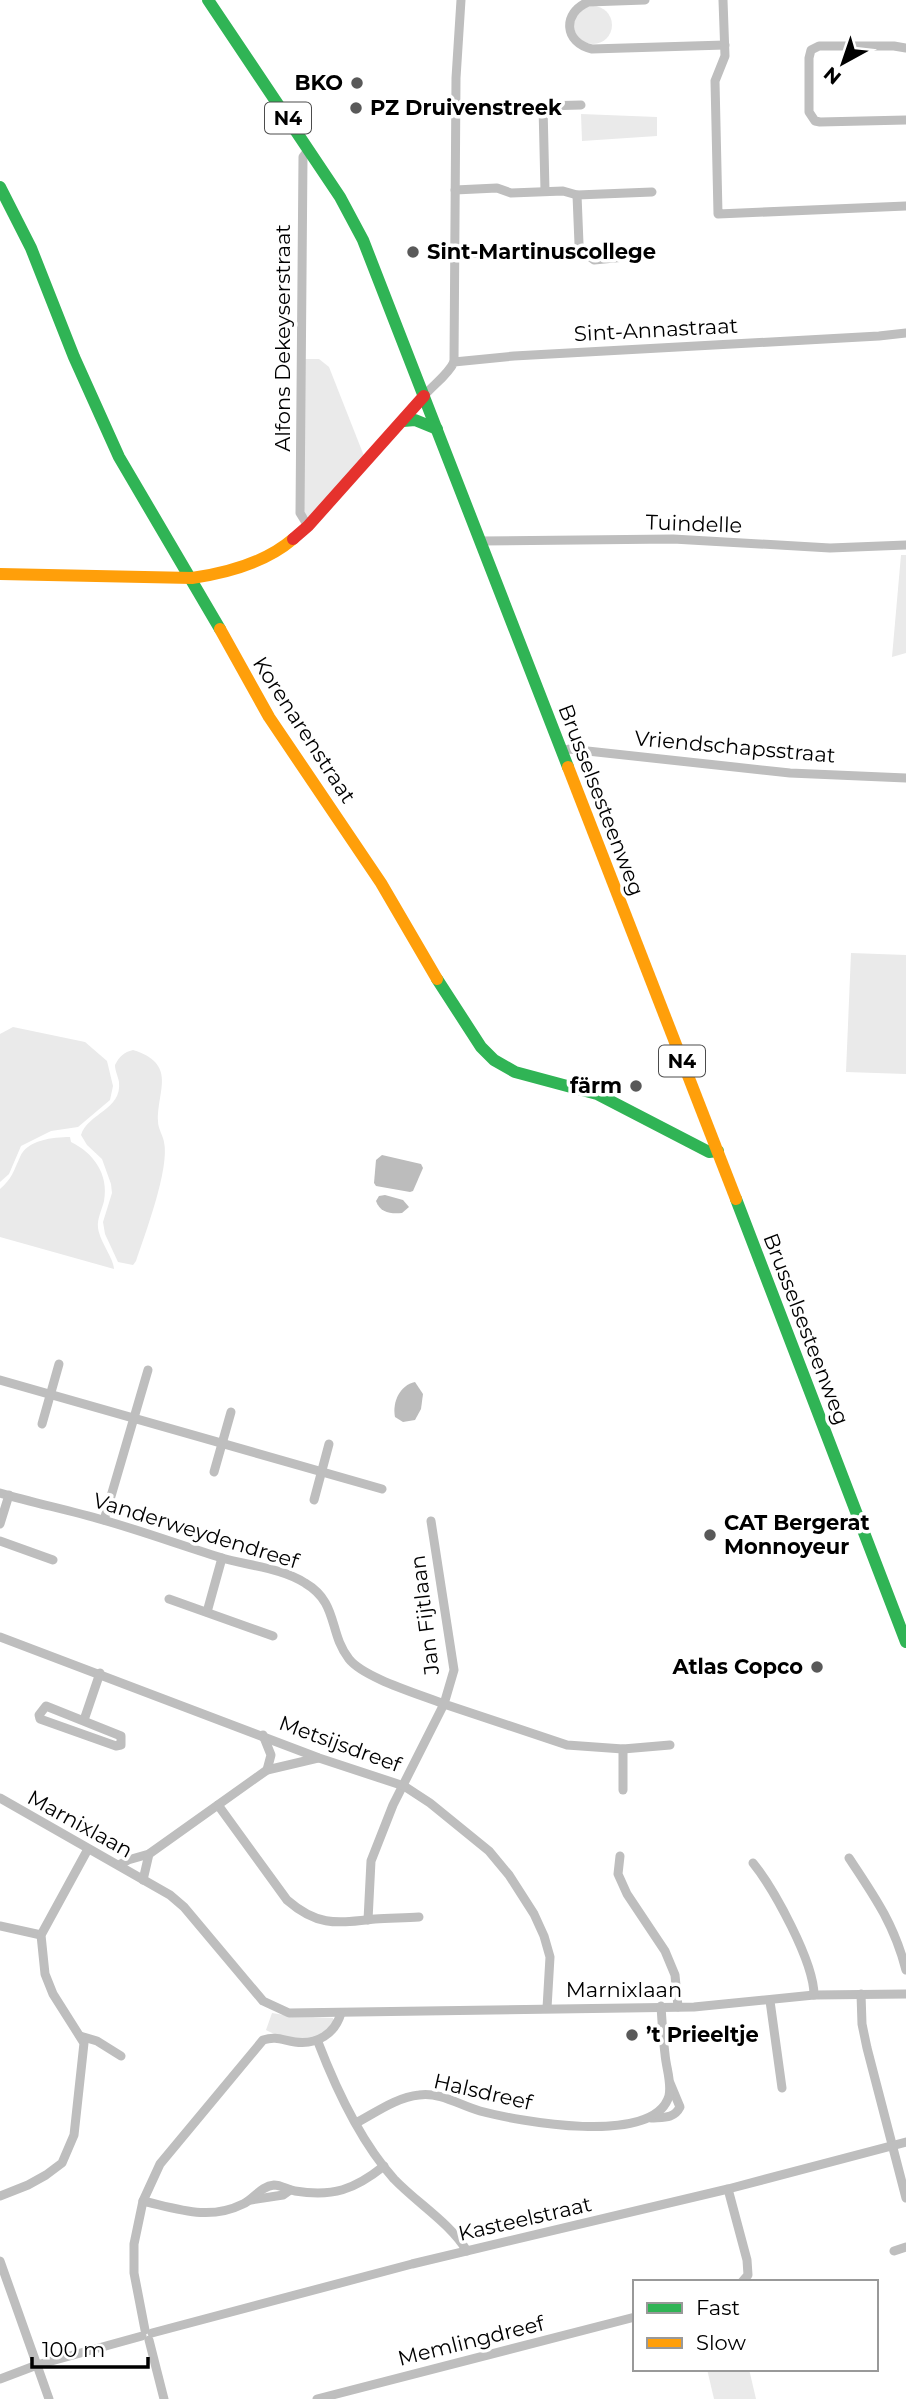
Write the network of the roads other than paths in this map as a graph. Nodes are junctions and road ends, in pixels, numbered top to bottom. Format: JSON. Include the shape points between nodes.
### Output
{"nodes":[{"id":1,"x":208,"y":0,"type":"edge"},
{"id":2,"x":461,"y":0,"type":"edge"},
{"id":3,"x":645,"y":0,"type":"edge"},
{"id":4,"x":723,"y":0,"type":"edge"},
{"id":5,"x":725,"y":45,"type":"junction"},
{"id":6,"x":906,"y":48,"type":"edge"},
{"id":7,"x":581,"y":105,"type":"dead end"},
{"id":8,"x":906,"y":120,"type":"edge"},
{"id":9,"x":309,"y":149,"type":"junction"},
{"id":10,"x":0,"y":187,"type":"edge"},
{"id":11,"x":455,"y":190,"type":"junction"},
{"id":12,"x":545,"y":191,"type":"junction"},
{"id":13,"x":653,"y":192,"type":"dead end"},
{"id":14,"x":577,"y":195,"type":"junction"},
{"id":15,"x":906,"y":206,"type":"edge"},
{"id":16,"x":455,"y":253,"type":"junction"},
{"id":17,"x":523,"y":254,"type":"dead end"},
{"id":18,"x":635,"y":256,"type":"dead end"},
{"id":19,"x":906,"y":333,"type":"edge"},
{"id":20,"x":454,"y":362,"type":"junction"},
{"id":21,"x":424,"y":396,"type":"junction"},
{"id":22,"x":403,"y":421,"type":"junction"},
{"id":23,"x":437,"y":429,"type":"junction"},
{"id":24,"x":308,"y":526,"type":"junction"},
{"id":25,"x":480,"y":541,"type":"junction"},
{"id":26,"x":906,"y":545,"type":"edge"},
{"id":27,"x":0,"y":573,"type":"edge"},
{"id":28,"x":192,"y":579,"type":"junction"},
{"id":29,"x":562,"y":751,"type":"junction"},
{"id":30,"x":906,"y":778,"type":"edge"},
{"id":31,"x":718,"y":1151,"type":"junction"},
{"id":32,"x":59,"y":1364,"type":"dead end"},
{"id":33,"x":148,"y":1370,"type":"dead end"},
{"id":34,"x":0,"y":1380,"type":"edge"},
{"id":35,"x":51,"y":1394,"type":"junction"},
{"id":36,"x":231,"y":1412,"type":"dead end"},
{"id":37,"x":134,"y":1418,"type":"junction"},
{"id":38,"x":42,"y":1424,"type":"dead end"},
{"id":39,"x":222,"y":1443,"type":"junction"},
{"id":40,"x":329,"y":1444,"type":"dead end"},
{"id":41,"x":214,"y":1472,"type":"dead end"},
{"id":42,"x":321,"y":1472,"type":"junction"},
{"id":43,"x":382,"y":1489,"type":"dead end"},
{"id":44,"x":4,"y":1494,"type":"edge"},
{"id":45,"x":314,"y":1500,"type":"dead end"},
{"id":46,"x":104,"y":1520,"type":"junction"},
{"id":47,"x":431,"y":1521,"type":"dead end"},
{"id":48,"x":0,"y":1524,"type":"edge"},
{"id":49,"x":0,"y":1541,"type":"edge"},
{"id":50,"x":222,"y":1558,"type":"junction"},
{"id":51,"x":53,"y":1560,"type":"dead end"},
{"id":52,"x":169,"y":1599,"type":"dead end"},
{"id":53,"x":207,"y":1612,"type":"junction"},
{"id":54,"x":273,"y":1636,"type":"dead end"},
{"id":55,"x":0,"y":1637,"type":"edge"},
{"id":56,"x":906,"y":1639,"type":"edge"},
{"id":57,"x":100,"y":1673,"type":"junction"},
{"id":58,"x":444,"y":1704,"type":"junction"},
{"id":59,"x":84,"y":1720,"type":"junction"},
{"id":60,"x":263,"y":1735,"type":"junction"},
{"id":61,"x":670,"y":1745,"type":"dead end"},
{"id":62,"x":623,"y":1749,"type":"junction"},
{"id":63,"x":319,"y":1758,"type":"junction"},
{"id":64,"x":267,"y":1770,"type":"junction"},
{"id":65,"x":404,"y":1786,"type":"junction"},
{"id":66,"x":623,"y":1790,"type":"dead end"},
{"id":67,"x":0,"y":1798,"type":"edge"},
{"id":68,"x":218,"y":1805,"type":"junction"},
{"id":69,"x":88,"y":1849,"type":"junction"},
{"id":70,"x":149,"y":1854,"type":"junction"},
{"id":71,"x":620,"y":1856,"type":"dead end"},
{"id":72,"x":849,"y":1858,"type":"dead end"},
{"id":73,"x":752,"y":1863,"type":"dead end"},
{"id":74,"x":118,"y":1865,"type":"junction"},
{"id":75,"x":143,"y":1880,"type":"junction"},
{"id":76,"x":419,"y":1917,"type":"dead end"},
{"id":77,"x":368,"y":1920,"type":"junction"},
{"id":78,"x":0,"y":1926,"type":"edge"},
{"id":79,"x":41,"y":1936,"type":"junction"},
{"id":80,"x":906,"y":1970,"type":"edge"},
{"id":81,"x":861,"y":1994,"type":"junction"},
{"id":82,"x":906,"y":1994,"type":"edge"},
{"id":83,"x":814,"y":1995,"type":"junction"},
{"id":84,"x":770,"y":2001,"type":"junction"},
{"id":85,"x":661,"y":2006,"type":"junction"},
{"id":86,"x":678,"y":2007,"type":"junction"},
{"id":87,"x":547,"y":2008,"type":"junction"},
{"id":88,"x":341,"y":2013,"type":"junction"},
{"id":89,"x":80,"y":2036,"type":"junction"},
{"id":90,"x":318,"y":2042,"type":"junction"},
{"id":91,"x":121,"y":2056,"type":"dead end"},
{"id":92,"x":670,"y":2083,"type":"junction"},
{"id":93,"x":782,"y":2088,"type":"dead end"},
{"id":94,"x":650,"y":2118,"type":"junction"},
{"id":95,"x":356,"y":2123,"type":"junction"},
{"id":96,"x":906,"y":2142,"type":"edge"},
{"id":97,"x":893,"y":2146,"type":"junction"},
{"id":98,"x":384,"y":2166,"type":"junction"},
{"id":99,"x":728,"y":2189,"type":"junction"},
{"id":100,"x":0,"y":2196,"type":"edge"},
{"id":101,"x":906,"y":2198,"type":"edge"},
{"id":102,"x":143,"y":2201,"type":"junction"},
{"id":103,"x":906,"y":2247,"type":"edge"},
{"id":104,"x":894,"y":2251,"type":"dead end"},
{"id":105,"x":467,"y":2252,"type":"junction"},
{"id":106,"x":0,"y":2261,"type":"edge"},
{"id":107,"x":744,"y":2280,"type":"edge"},
{"id":108,"x":633,"y":2318,"type":"edge"},
{"id":109,"x":147,"y":2335,"type":"junction"},
{"id":110,"x":37,"y":2365,"type":"junction"},
{"id":111,"x":0,"y":2379,"type":"edge"},
{"id":112,"x":50,"y":2399,"type":"edge"},
{"id":113,"x":164,"y":2399,"type":"edge"},
{"id":114,"x":317,"y":2399,"type":"edge"}],
"edges":[{"from":1,"to":9,"type":"main road","name":"Brusselsesteenweg","number":"N4"},
{"from":2,"to":11,"type":"street"},
{"from":3,"to":5,"type":"street","via":[[588,2],[571,16],[571,34],[592,49]]},
{"from":4,"to":5,"type":"street"},
{"from":5,"to":15,"type":"street","via":[[715,81],[719,214]]},
{"from":6,"to":8,"type":"street","via":[[819,46],[811,50],[809,58],[809,112],[815,121]]},
{"from":7,"to":12,"type":"street","via":[[543,106]]},
{"from":9,"to":21,"type":"main road","name":"Brusselsesteenweg","number":"N4","via":[[359,232]]},
{"from":9,"to":24,"type":"street","name":"Alfons Dekeyserstraat","via":[[303,157],[300,513]]},
{"from":10,"to":28,"type":"main road","name":"Korenarenstraat","via":[[31,248],[119,457]]},
{"from":11,"to":12,"type":"street"},
{"from":11,"to":16,"type":"street"},
{"from":12,"to":14,"type":"street"},
{"from":13,"to":14,"type":"street"},
{"from":14,"to":18,"type":"street","via":[[582,251],[594,260]]},
{"from":16,"to":17,"type":"street"},
{"from":16,"to":20,"type":"street"},
{"from":19,"to":20,"type":"street","name":"Sint-Annastraat"},
{"from":20,"to":21,"type":"street"},
{"from":21,"to":22,"type":"main road"},
{"from":21,"to":23,"type":"main road","name":"Brusselsesteenweg","number":"N4"},
{"from":22,"to":23,"type":"main road","via":[[415,420]]},
{"from":22,"to":24,"type":"main road"},
{"from":23,"to":25,"type":"main road","name":"Brusselsesteenweg","number":"N4"},
{"from":24,"to":28,"type":"main road","via":[[263,559]]},
{"from":25,"to":26,"type":"street","name":"Tuindelle","via":[[673,539],[830,548]]},
{"from":25,"to":29,"type":"main road","name":"Brusselsesteenweg","number":"N4"},
{"from":27,"to":28,"type":"main road"},
{"from":28,"to":31,"type":"main road","name":"Korenarenstraat","via":[[269,717],[381,883],[487,1054],[515,1072],[597,1094],[709,1152]]},
{"from":29,"to":30,"type":"street","name":"Vriendschapsstraat","via":[[790,773]]},
{"from":29,"to":31,"type":"main road","name":"Brusselsesteenweg","number":"N4"},
{"from":31,"to":56,"type":"main road","name":"Brusselsesteenweg","number":"N4"},
{"from":32,"to":35,"type":"street"},
{"from":33,"to":37,"type":"street"},
{"from":34,"to":35,"type":"street"},
{"from":35,"to":37,"type":"street"},
{"from":35,"to":38,"type":"street"},
{"from":36,"to":39,"type":"street"},
{"from":37,"to":39,"type":"street"},
{"from":37,"to":46,"type":"street"},
{"from":39,"to":41,"type":"street"},
{"from":39,"to":42,"type":"street"},
{"from":40,"to":42,"type":"street"},
{"from":42,"to":43,"type":"street"},
{"from":42,"to":45,"type":"street"},
{"from":44,"to":46,"type":"street","name":"Vanderweydendreef"},
{"from":44,"to":48,"type":"street"},
{"from":46,"to":50,"type":"street","name":"Vanderweydendreef"},
{"from":47,"to":58,"type":"street","name":"Jan Fijtlaan","via":[[453,1670]]},
{"from":49,"to":51,"type":"street"},
{"from":50,"to":53,"type":"street"},
{"from":50,"to":58,"type":"street","name":"Vanderweydendreef","via":[[306,1583],[326,1601],[342,1649],[363,1672]]},
{"from":52,"to":53,"type":"street"},
{"from":53,"to":54,"type":"street"},
{"from":55,"to":57,"type":"street","name":"Metsijsdreef"},
{"from":57,"to":59,"type":"street"},
{"from":57,"to":60,"type":"street","name":"Metsijsdreef"},
{"from":58,"to":62,"type":"street","name":"Vanderweydendreef","via":[[567,1745]]},
{"from":58,"to":65,"type":"street"},
{"from":59,"to":59,"type":"street","via":[[46,1706],[39,1715],[121,1745],[121,1736]]},
{"from":60,"to":63,"type":"street","name":"Metsijsdreef"},
{"from":60,"to":64,"type":"street","via":[[271,1755]]},
{"from":61,"to":62,"type":"street","name":"Vanderweydendreef"},
{"from":62,"to":66,"type":"street"},
{"from":63,"to":64,"type":"street"},
{"from":63,"to":65,"type":"street","name":"Metsijsdreef"},
{"from":64,"to":68,"type":"street"},
{"from":65,"to":77,"type":"street","via":[[371,1861]]},
{"from":65,"to":87,"type":"street","name":"Metsijsdreef","via":[[465,1829],[489,1851],[521,1893],[550,1957]]},
{"from":67,"to":69,"type":"street","name":"Marnixlaan"},
{"from":68,"to":70,"type":"street"},
{"from":68,"to":77,"type":"street","via":[[287,1900],[301,1912],[332,1923]]},
{"from":69,"to":74,"type":"street","name":"Marnixlaan"},
{"from":69,"to":79,"type":"street"},
{"from":70,"to":74,"type":"street"},
{"from":70,"to":75,"type":"street"},
{"from":71,"to":86,"type":"street","via":[[618,1874],[626,1895],[665,1951]]},
{"from":72,"to":80,"type":"street","via":[[885,1912]]},
{"from":73,"to":83,"type":"street","via":[[792,1930],[814,1982]]},
{"from":74,"to":75,"type":"street","name":"Marnixlaan"},
{"from":75,"to":88,"type":"street","name":"Marnixlaan","via":[[184,1907],[263,2001],[289,2013]]},
{"from":76,"to":77,"type":"street"},
{"from":78,"to":79,"type":"street"},
{"from":79,"to":89,"type":"street","via":[[45,1974]]},
{"from":81,"to":82,"type":"street","name":"Marnixlaan"},
{"from":81,"to":83,"type":"street","name":"Marnixlaan"},
{"from":81,"to":97,"type":"street","via":[[867,2048]]},
{"from":83,"to":84,"type":"street","name":"Marnixlaan"},
{"from":84,"to":86,"type":"street","name":"Marnixlaan"},
{"from":84,"to":93,"type":"street"},
{"from":85,"to":86,"type":"street","name":"Marnixlaan"},
{"from":85,"to":87,"type":"street","name":"Marnixlaan"},
{"from":85,"to":92,"type":"street","name":"Halsdreef"},
{"from":87,"to":88,"type":"street","name":"Marnixlaan"},
{"from":88,"to":90,"type":"street","via":[[337,2025]]},
{"from":89,"to":91,"type":"street","via":[[97,2040]]},
{"from":89,"to":100,"type":"street","via":[[84,2043],[74,2135],[62,2163]]},
{"from":90,"to":95,"type":"street"},
{"from":90,"to":102,"type":"street","via":[[275,2036],[263,2040],[160,2164]]},
{"from":92,"to":94,"type":"street","via":[[662,2109]]},
{"from":92,"to":94,"type":"street","name":"Halsdreef","via":[[680,2107],[677,2113]]},
{"from":94,"to":95,"type":"street","name":"Halsdreef","via":[[574,2127],[520,2120],[440,2096],[419,2095]]},
{"from":95,"to":98,"type":"street"},
{"from":96,"to":97,"type":"street","name":"Kasteelstraat"},
{"from":97,"to":99,"type":"street","name":"Kasteelstraat"},
{"from":97,"to":101,"type":"street"},
{"from":98,"to":102,"type":"street","via":[[362,2183],[334,2193],[290,2190],[215,2214]]},
{"from":98,"to":105,"type":"street","via":[[459,2238]]},
{"from":99,"to":105,"type":"street","name":"Kasteelstraat"},
{"from":99,"to":107,"type":"street","via":[[747,2260]]},
{"from":102,"to":109,"type":"street","via":[[134,2244],[134,2273]]},
{"from":103,"to":104,"type":"street"},
{"from":105,"to":109,"type":"street","name":"Kasteelstraat"},
{"from":106,"to":110,"type":"street"},
{"from":108,"to":114,"type":"street","name":"Memlingdreef"},
{"from":109,"to":110,"type":"street","name":"Kasteelstraat"},
{"from":109,"to":113,"type":"street"},
{"from":110,"to":111,"type":"street","name":"Kasteelstraat"},
{"from":110,"to":112,"type":"street"}]}
